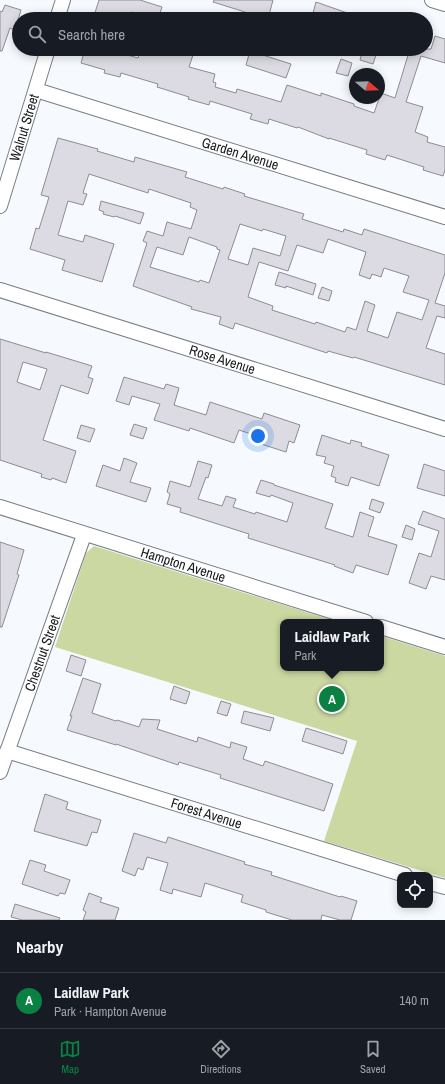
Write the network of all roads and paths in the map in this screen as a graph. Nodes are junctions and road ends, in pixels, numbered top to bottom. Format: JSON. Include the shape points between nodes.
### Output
{"nodes":[{"id":1,"x":63,"y":0,"type":"edge"},
{"id":2,"x":432,"y":0,"type":"edge"},
{"id":3,"x":445,"y":4,"type":"edge"},
{"id":4,"x":59,"y":12,"type":"edge"},
{"id":5,"x":46,"y":56,"type":"edge"},
{"id":6,"x":36,"y":90,"type":"junction"},
{"id":7,"x":0,"y":206,"type":"edge"},
{"id":8,"x":445,"y":217,"type":"edge"},
{"id":9,"x":0,"y":290,"type":"edge"},
{"id":10,"x":445,"y":429,"type":"edge"},
{"id":11,"x":0,"y":508,"type":"edge"},
{"id":12,"x":84,"y":535,"type":"junction"},
{"id":13,"x":356,"y":619,"type":"edge"},
{"id":14,"x":384,"y":628,"type":"edge"},
{"id":15,"x":445,"y":646,"type":"edge"},
{"id":16,"x":7,"y":751,"type":"junction"},
{"id":17,"x":0,"y":772,"type":"edge"},
{"id":18,"x":397,"y":873,"type":"edge"},
{"id":19,"x":433,"y":884,"type":"edge"},
{"id":20,"x":445,"y":887,"type":"edge"}],
"edges":[{"from":1,"to":4,"type":"street"},
{"from":2,"to":3,"type":"street"},
{"from":5,"to":6,"type":"street","name":"Walnut Street"},
{"from":6,"to":7,"type":"street","name":"Walnut Street"},
{"from":6,"to":8,"type":"street","name":"Garden Avenue"},
{"from":9,"to":10,"type":"street","name":"Rose Avenue"},
{"from":11,"to":12,"type":"street","name":"Hampton Avenue"},
{"from":12,"to":13,"type":"street","name":"Hampton Avenue"},
{"from":12,"to":16,"type":"street","name":"Chestnut Street"},
{"from":14,"to":15,"type":"street"},
{"from":16,"to":17,"type":"street","name":"Chestnut Street"},
{"from":16,"to":18,"type":"street","name":"Forest Avenue"},
{"from":19,"to":20,"type":"street"}]}
